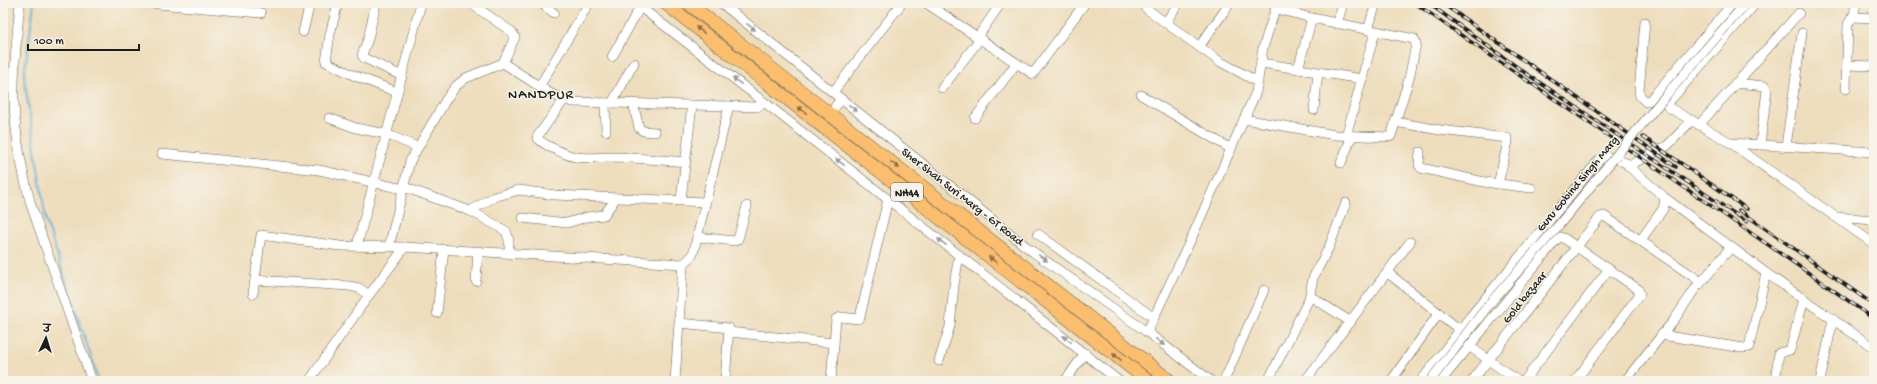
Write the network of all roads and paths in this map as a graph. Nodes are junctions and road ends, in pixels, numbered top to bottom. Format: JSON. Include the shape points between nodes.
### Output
{"nodes":[{"id":1,"x":20,"y":3,"type":"edge"},
{"id":2,"x":147,"y":3,"type":"edge"},
{"id":3,"x":310,"y":3,"type":"edge"},
{"id":4,"x":338,"y":3,"type":"edge"},
{"id":5,"x":376,"y":3,"type":"edge"},
{"id":6,"x":421,"y":3,"type":"edge"},
{"id":7,"x":470,"y":3,"type":"edge"},
{"id":8,"x":540,"y":3,"type":"edge"},
{"id":9,"x":589,"y":3,"type":"edge"},
{"id":10,"x":665,"y":3,"type":"edge"},
{"id":11,"x":688,"y":3,"type":"edge"},
{"id":12,"x":721,"y":3,"type":"edge"},
{"id":13,"x":902,"y":3,"type":"edge"},
{"id":14,"x":926,"y":3,"type":"edge"},
{"id":15,"x":1001,"y":3,"type":"edge"},
{"id":16,"x":1085,"y":3,"type":"edge"},
{"id":17,"x":1146,"y":3,"type":"edge"},
{"id":18,"x":1179,"y":3,"type":"edge"},
{"id":19,"x":1230,"y":3,"type":"edge"},
{"id":20,"x":1343,"y":3,"type":"edge"},
{"id":21,"x":1376,"y":3,"type":"edge"},
{"id":22,"x":1733,"y":3,"type":"edge"},
{"id":23,"x":1746,"y":3,"type":"edge"},
{"id":24,"x":1756,"y":3,"type":"edge"},
{"id":25,"x":1856,"y":3,"type":"edge"},
{"id":26,"x":191,"y":5,"type":"edge"},
{"id":27,"x":637,"y":5,"type":"edge"},
{"id":28,"x":1276,"y":6,"type":"edge"},
{"id":29,"x":261,"y":12,"type":"dead end"},
{"id":30,"x":554,"y":13,"type":"dead end"},
{"id":31,"x":1799,"y":13,"type":"dead end"},
{"id":32,"x":1852,"y":17,"type":"junction"},
{"id":33,"x":1312,"y":18,"type":"junction"},
{"id":34,"x":1874,"y":18,"type":"edge"},
{"id":35,"x":1646,"y":22,"type":"dead end"},
{"id":36,"x":1166,"y":23,"type":"junction"},
{"id":37,"x":1337,"y":24,"type":"junction"},
{"id":38,"x":1371,"y":31,"type":"junction"},
{"id":39,"x":303,"y":32,"type":"dead end"},
{"id":40,"x":1802,"y":33,"type":"dead end"},
{"id":41,"x":978,"y":39,"type":"junction"},
{"id":42,"x":1199,"y":47,"type":"junction"},
{"id":43,"x":612,"y":57,"type":"dead end"},
{"id":44,"x":503,"y":63,"type":"junction"},
{"id":45,"x":634,"y":63,"type":"dead end"},
{"id":46,"x":1261,"y":63,"type":"junction"},
{"id":47,"x":1016,"y":64,"type":"junction"},
{"id":48,"x":1847,"y":65,"type":"junction"},
{"id":49,"x":1874,"y":66,"type":"edge"},
{"id":50,"x":1298,"y":69,"type":"junction"},
{"id":51,"x":1318,"y":72,"type":"junction"},
{"id":52,"x":402,"y":76,"type":"junction"},
{"id":53,"x":1362,"y":79,"type":"junction"},
{"id":54,"x":1258,"y":82,"type":"junction"},
{"id":55,"x":1735,"y":83,"type":"junction"},
{"id":56,"x":539,"y":87,"type":"junction"},
{"id":57,"x":942,"y":88,"type":"dead end"},
{"id":58,"x":1846,"y":89,"type":"dead end"},
{"id":59,"x":397,"y":92,"type":"junction"},
{"id":60,"x":833,"y":92,"type":"junction"},
{"id":61,"x":1141,"y":95,"type":"dead end"},
{"id":62,"x":841,"y":99,"type":"junction"},
{"id":63,"x":564,"y":100,"type":"junction"},
{"id":64,"x":764,"y":102,"type":"junction"},
{"id":65,"x":608,"y":103,"type":"junction"},
{"id":66,"x":633,"y":104,"type":"junction"},
{"id":67,"x":692,"y":105,"type":"junction"},
{"id":68,"x":730,"y":106,"type":"junction"},
{"id":69,"x":835,"y":107,"type":"tunnel mouth"},
{"id":70,"x":1314,"y":110,"type":"dead end"},
{"id":71,"x":329,"y":118,"type":"dead end"},
{"id":72,"x":975,"y":118,"type":"dead end"},
{"id":73,"x":1244,"y":119,"type":"junction"},
{"id":74,"x":1395,"y":122,"type":"junction"},
{"id":75,"x":1695,"y":122,"type":"junction"},
{"id":76,"x":606,"y":131,"type":"dead end"},
{"id":77,"x":816,"y":131,"type":"tunnel mouth"},
{"id":78,"x":655,"y":132,"type":"dead end"},
{"id":79,"x":386,"y":134,"type":"junction"},
{"id":80,"x":1349,"y":136,"type":"junction"},
{"id":81,"x":810,"y":138,"type":"junction"},
{"id":82,"x":1731,"y":143,"type":"junction"},
{"id":83,"x":1760,"y":145,"type":"junction"},
{"id":84,"x":1786,"y":146,"type":"junction"},
{"id":85,"x":417,"y":147,"type":"junction"},
{"id":86,"x":1231,"y":149,"type":"junction"},
{"id":87,"x":1420,"y":152,"type":"dead end"},
{"id":88,"x":1874,"y":152,"type":"edge"},
{"id":89,"x":162,"y":154,"type":"dead end"},
{"id":90,"x":686,"y":162,"type":"junction"},
{"id":91,"x":1341,"y":164,"type":"dead end"},
{"id":92,"x":1629,"y":164,"type":"junction"},
{"id":93,"x":373,"y":181,"type":"junction"},
{"id":94,"x":1498,"y":184,"type":"junction"},
{"id":95,"x":403,"y":188,"type":"junction"},
{"id":96,"x":1532,"y":188,"type":"dead end"},
{"id":97,"x":1664,"y":197,"type":"junction"},
{"id":98,"x":616,"y":198,"type":"junction"},
{"id":99,"x":888,"y":199,"type":"junction"},
{"id":100,"x":680,"y":200,"type":"junction"},
{"id":101,"x":706,"y":202,"type":"junction"},
{"id":102,"x":1346,"y":203,"type":"dead end"},
{"id":103,"x":747,"y":206,"type":"dead end"},
{"id":104,"x":471,"y":211,"type":"junction"},
{"id":105,"x":1835,"y":217,"type":"junction"},
{"id":106,"x":523,"y":218,"type":"dead end"},
{"id":107,"x":1874,"y":220,"type":"edge"},
{"id":108,"x":1038,"y":234,"type":"dead end"},
{"id":109,"x":697,"y":237,"type":"junction"},
{"id":110,"x":1640,"y":241,"type":"junction"},
{"id":111,"x":1410,"y":242,"type":"dead end"},
{"id":112,"x":1874,"y":244,"type":"edge"},
{"id":113,"x":357,"y":246,"type":"junction"},
{"id":114,"x":1576,"y":246,"type":"junction"},
{"id":115,"x":389,"y":247,"type":"junction"},
{"id":116,"x":405,"y":247,"type":"junction"},
{"id":117,"x":1732,"y":247,"type":"junction"},
{"id":118,"x":444,"y":249,"type":"junction"},
{"id":119,"x":478,"y":251,"type":"junction"},
{"id":120,"x":509,"y":253,"type":"junction"},
{"id":121,"x":959,"y":255,"type":"junction"},
{"id":122,"x":683,"y":264,"type":"junction"},
{"id":123,"x":1609,"y":269,"type":"junction"},
{"id":124,"x":1388,"y":273,"type":"junction"},
{"id":125,"x":1766,"y":273,"type":"junction"},
{"id":126,"x":255,"y":280,"type":"junction"},
{"id":127,"x":476,"y":281,"type":"dead end"},
{"id":128,"x":1699,"y":285,"type":"junction"},
{"id":129,"x":1264,"y":290,"type":"dead end"},
{"id":130,"x":253,"y":294,"type":"dead end"},
{"id":131,"x":369,"y":295,"type":"junction"},
{"id":132,"x":1310,"y":296,"type":"junction"},
{"id":133,"x":1804,"y":299,"type":"junction"},
{"id":134,"x":437,"y":313,"type":"dead end"},
{"id":135,"x":1439,"y":313,"type":"junction"},
{"id":136,"x":1154,"y":318,"type":"junction"},
{"id":137,"x":1833,"y":319,"type":"junction"},
{"id":138,"x":1351,"y":322,"type":"junction"},
{"id":139,"x":680,"y":323,"type":"junction"},
{"id":140,"x":1460,"y":330,"type":"junction"},
{"id":141,"x":729,"y":332,"type":"junction"},
{"id":142,"x":1147,"y":332,"type":"junction"},
{"id":143,"x":1662,"y":335,"type":"junction"},
{"id":144,"x":834,"y":343,"type":"junction"},
{"id":145,"x":1469,"y":346,"type":"junction"},
{"id":146,"x":1874,"y":348,"type":"edge"},
{"id":147,"x":1085,"y":353,"type":"junction"},
{"id":148,"x":939,"y":361,"type":"dead end"},
{"id":149,"x":1488,"y":361,"type":"junction"},
{"id":150,"x":92,"y":381,"type":"edge"},
{"id":151,"x":309,"y":381,"type":"edge"},
{"id":152,"x":675,"y":381,"type":"edge"},
{"id":153,"x":725,"y":381,"type":"edge"},
{"id":154,"x":831,"y":381,"type":"edge"},
{"id":155,"x":1065,"y":381,"type":"edge"},
{"id":156,"x":1119,"y":381,"type":"edge"},
{"id":157,"x":1148,"y":381,"type":"edge"},
{"id":158,"x":1170,"y":381,"type":"edge"},
{"id":159,"x":1211,"y":381,"type":"edge"},
{"id":160,"x":1224,"y":381,"type":"edge"},
{"id":161,"x":1268,"y":381,"type":"edge"},
{"id":162,"x":1305,"y":381,"type":"edge"},
{"id":163,"x":1391,"y":381,"type":"edge"},
{"id":164,"x":1421,"y":381,"type":"edge"},
{"id":165,"x":1430,"y":381,"type":"edge"},
{"id":166,"x":1441,"y":381,"type":"edge"},
{"id":167,"x":1472,"y":381,"type":"edge"},
{"id":168,"x":1518,"y":381,"type":"edge"},
{"id":169,"x":1524,"y":381,"type":"edge"},
{"id":170,"x":1575,"y":381,"type":"edge"},
{"id":171,"x":1625,"y":381,"type":"edge"},
{"id":172,"x":1775,"y":381,"type":"edge"},
{"id":173,"x":1820,"y":381,"type":"edge"}],
"edges":[{"from":1,"to":150,"type":"street","via":[[14,100],[24,177],[31,205]]},
{"from":2,"to":26,"type":"street"},
{"from":3,"to":39,"type":"street"},
{"from":4,"to":59,"type":"street","via":[[326,61],[353,75]]},
{"from":5,"to":52,"type":"street","via":[[362,55]]},
{"from":6,"to":52,"type":"street"},
{"from":7,"to":44,"type":"street","via":[[515,35]]},
{"from":8,"to":30,"type":"street"},
{"from":9,"to":56,"type":"street"},
{"from":157,"to":10,"type":"highway","number":"NH44","one_way":true},
{"from":11,"to":158,"type":"highway","name":"Sher Shah Suri Marg - GT Road","number":"NH44","one_way":true},
{"from":12,"to":60,"type":"street","name":"Sher Shah Suri Marg - GT Road","one_way":true},
{"from":13,"to":60,"type":"street"},
{"from":14,"to":41,"type":"street"},
{"from":15,"to":41,"type":"street"},
{"from":16,"to":47,"type":"street","via":[[1034,74]]},
{"from":17,"to":36,"type":"street","via":[[1145,7]]},
{"from":18,"to":36,"type":"street"},
{"from":19,"to":42,"type":"street"},
{"from":20,"to":37,"type":"street"},
{"from":21,"to":38,"type":"street"},
{"from":22,"to":35,"type":"street","via":[[1646,102],[1639,91]]},
{"from":23,"to":165,"type":"street","name":"Guru Gobind Singh Marg","bridge":true,"via":[[1490,303]]},
{"from":24,"to":75,"type":"street","via":[[1667,104],[1669,108]]},
{"from":25,"to":32,"type":"street"},
{"from":26,"to":29,"type":"street"},
{"from":27,"to":43,"type":"street"},
{"from":64,"to":27,"type":"street","one_way":true},
{"from":28,"to":33,"type":"street"},
{"from":28,"to":46,"type":"street"},
{"from":31,"to":55,"type":"street"},
{"from":32,"to":34,"type":"street"},
{"from":32,"to":48,"type":"street","via":[[1848,24]]},
{"from":33,"to":37,"type":"street"},
{"from":33,"to":50,"type":"street"},
{"from":36,"to":42,"type":"street"},
{"from":37,"to":38,"type":"street"},
{"from":38,"to":53,"type":"street"},
{"from":38,"to":74,"type":"street","via":[[1412,38],[1416,42],[1409,79]]},
{"from":40,"to":84,"type":"street"},
{"from":41,"to":47,"type":"street"},
{"from":41,"to":57,"type":"street"},
{"from":42,"to":54,"type":"street"},
{"from":44,"to":56,"type":"street"},
{"from":44,"to":85,"type":"street","via":[[460,82],[447,98]]},
{"from":45,"to":65,"type":"street"},
{"from":46,"to":50,"type":"street"},
{"from":46,"to":54,"type":"street"},
{"from":47,"to":72,"type":"street"},
{"from":48,"to":49,"type":"street"},
{"from":48,"to":58,"type":"street"},
{"from":50,"to":51,"type":"street"},
{"from":51,"to":53,"type":"street"},
{"from":51,"to":70,"type":"street"},
{"from":52,"to":59,"type":"street"},
{"from":53,"to":80,"type":"street"},
{"from":54,"to":73,"type":"street"},
{"from":55,"to":75,"type":"street"},
{"from":55,"to":83,"type":"street","via":[[1765,86],[1767,90]]},
{"from":56,"to":63,"type":"street"},
{"from":59,"to":79,"type":"street"},
{"from":60,"to":62,"type":"street","name":"Sher Shah Suri Marg - GT Road"},
{"from":61,"to":86,"type":"street"},
{"from":62,"to":69,"type":"street"},
{"from":62,"to":142,"type":"street","name":"Sher Shah Suri Marg - GT Road","one_way":true,"via":[[1033,252]]},
{"from":63,"to":65,"type":"street","via":[[578,103]]},
{"from":63,"to":90,"type":"street","via":[[537,137],[539,141],[575,156]]},
{"from":64,"to":68,"type":"street","via":[[757,107]]},
{"from":64,"to":81,"type":"street"},
{"from":65,"to":66,"type":"street"},
{"from":65,"to":76,"type":"street"},
{"from":66,"to":67,"type":"street"},
{"from":66,"to":78,"type":"street","via":[[639,128]]},
{"from":67,"to":68,"type":"street"},
{"from":67,"to":90,"type":"street"},
{"from":68,"to":101,"type":"street"},
{"from":71,"to":79,"type":"street"},
{"from":73,"to":80,"type":"street"},
{"from":73,"to":86,"type":"street"},
{"from":74,"to":80,"type":"street","via":[[1389,137]]},
{"from":74,"to":94,"type":"street","via":[[1507,138]]},
{"from":75,"to":82,"type":"street"},
{"from":75,"to":92,"type":"street","via":[[1667,146]]},
{"from":77,"to":81,"type":"street"},
{"from":79,"to":85,"type":"street"},
{"from":79,"to":93,"type":"street"},
{"from":80,"to":91,"type":"street"},
{"from":99,"to":81,"type":"street","one_way":true},
{"from":82,"to":83,"type":"street"},
{"from":82,"to":105,"type":"street"},
{"from":83,"to":84,"type":"street"},
{"from":84,"to":88,"type":"street"},
{"from":85,"to":95,"type":"street","via":[[410,160]]},
{"from":86,"to":136,"type":"street"},
{"from":87,"to":94,"type":"street","via":[[1421,168]]},
{"from":89,"to":93,"type":"street","via":[[319,170]]},
{"from":90,"to":100,"type":"street"},
{"from":92,"to":97,"type":"street","via":[[1629,169]]},
{"from":92,"to":140,"type":"street","via":[[1606,156],[1599,160]]},
{"from":93,"to":95,"type":"street"},
{"from":93,"to":113,"type":"street"},
{"from":94,"to":96,"type":"street"},
{"from":95,"to":104,"type":"street"},
{"from":95,"to":115,"type":"street"},
{"from":97,"to":110,"type":"street","via":[[1663,209]]},
{"from":97,"to":117,"type":"street"},
{"from":98,"to":100,"type":"street"},
{"from":98,"to":104,"type":"street","via":[[516,190],[494,197]]},
{"from":98,"to":106,"type":"street","via":[[604,215],[570,223]]},
{"from":121,"to":99,"type":"street","one_way":true},
{"from":99,"to":144,"type":"street","via":[[861,316],[858,319],[836,319]]},
{"from":100,"to":101,"type":"street"},
{"from":101,"to":109,"type":"street"},
{"from":102,"to":132,"type":"street","via":[[1313,278]]},
{"from":103,"to":109,"type":"street","via":[[736,242]]},
{"from":104,"to":120,"type":"street","via":[[506,232]]},
{"from":105,"to":107,"type":"street"},
{"from":105,"to":112,"type":"street"},
{"from":108,"to":136,"type":"street"},
{"from":109,"to":122,"type":"street","via":[[691,256]]},
{"from":110,"to":114,"type":"street","name":"Gold bazaar","via":[[1602,216]]},
{"from":110,"to":128,"type":"street","via":[[1697,279]]},
{"from":111,"to":124,"type":"street"},
{"from":113,"to":115,"type":"street"},
{"from":113,"to":126,"type":"street","via":[[261,235]]},
{"from":114,"to":123,"type":"street"},
{"from":114,"to":145,"type":"street","via":[[1563,238],[1556,240]]},
{"from":114,"to":149,"type":"street","name":"Gold bazaar"},
{"from":115,"to":116,"type":"street"},
{"from":116,"to":118,"type":"street"},
{"from":116,"to":131,"type":"street"},
{"from":117,"to":125,"type":"street"},
{"from":117,"to":128,"type":"street"},
{"from":118,"to":119,"type":"street"},
{"from":118,"to":134,"type":"street"},
{"from":119,"to":120,"type":"street"},
{"from":119,"to":127,"type":"street"},
{"from":120,"to":122,"type":"street"},
{"from":147,"to":121,"type":"street","one_way":true},
{"from":121,"to":148,"type":"street","via":[[950,326]]},
{"from":122,"to":139,"type":"street"},
{"from":123,"to":169,"type":"street"},
{"from":123,"to":170,"type":"street","via":[[1638,289],[1639,296]]},
{"from":124,"to":135,"type":"street"},
{"from":124,"to":138,"type":"street"},
{"from":125,"to":133,"type":"street"},
{"from":125,"to":143,"type":"street","via":[[1749,347]]},
{"from":126,"to":130,"type":"street"},
{"from":126,"to":131,"type":"street","via":[[353,287]]},
{"from":128,"to":143,"type":"street"},
{"from":129,"to":160,"type":"street"},
{"from":131,"to":151,"type":"street"},
{"from":132,"to":138,"type":"street"},
{"from":132,"to":161,"type":"street"},
{"from":133,"to":137,"type":"street"},
{"from":133,"to":172,"type":"street","via":[[1790,350],[1779,353]]},
{"from":135,"to":140,"type":"street"},
{"from":135,"to":163,"type":"street"},
{"from":136,"to":142,"type":"street"},
{"from":137,"to":146,"type":"street"},
{"from":137,"to":173,"type":"street"},
{"from":138,"to":162,"type":"street"},
{"from":139,"to":141,"type":"street","via":[[726,326]]},
{"from":139,"to":152,"type":"street"},
{"from":140,"to":164,"type":"street"},
{"from":141,"to":144,"type":"street"},
{"from":141,"to":153,"type":"street"},
{"from":142,"to":159,"type":"street","name":"Sher Shah Suri Marg - GT Road","one_way":true},
{"from":143,"to":171,"type":"street"},
{"from":144,"to":154,"type":"street"},
{"from":145,"to":149,"type":"street"},
{"from":145,"to":166,"type":"street"},
{"from":147,"to":155,"type":"street"},
{"from":147,"to":156,"type":"street"},
{"from":149,"to":167,"type":"street","name":"Gold bazaar"},
{"from":149,"to":168,"type":"street"}]}
